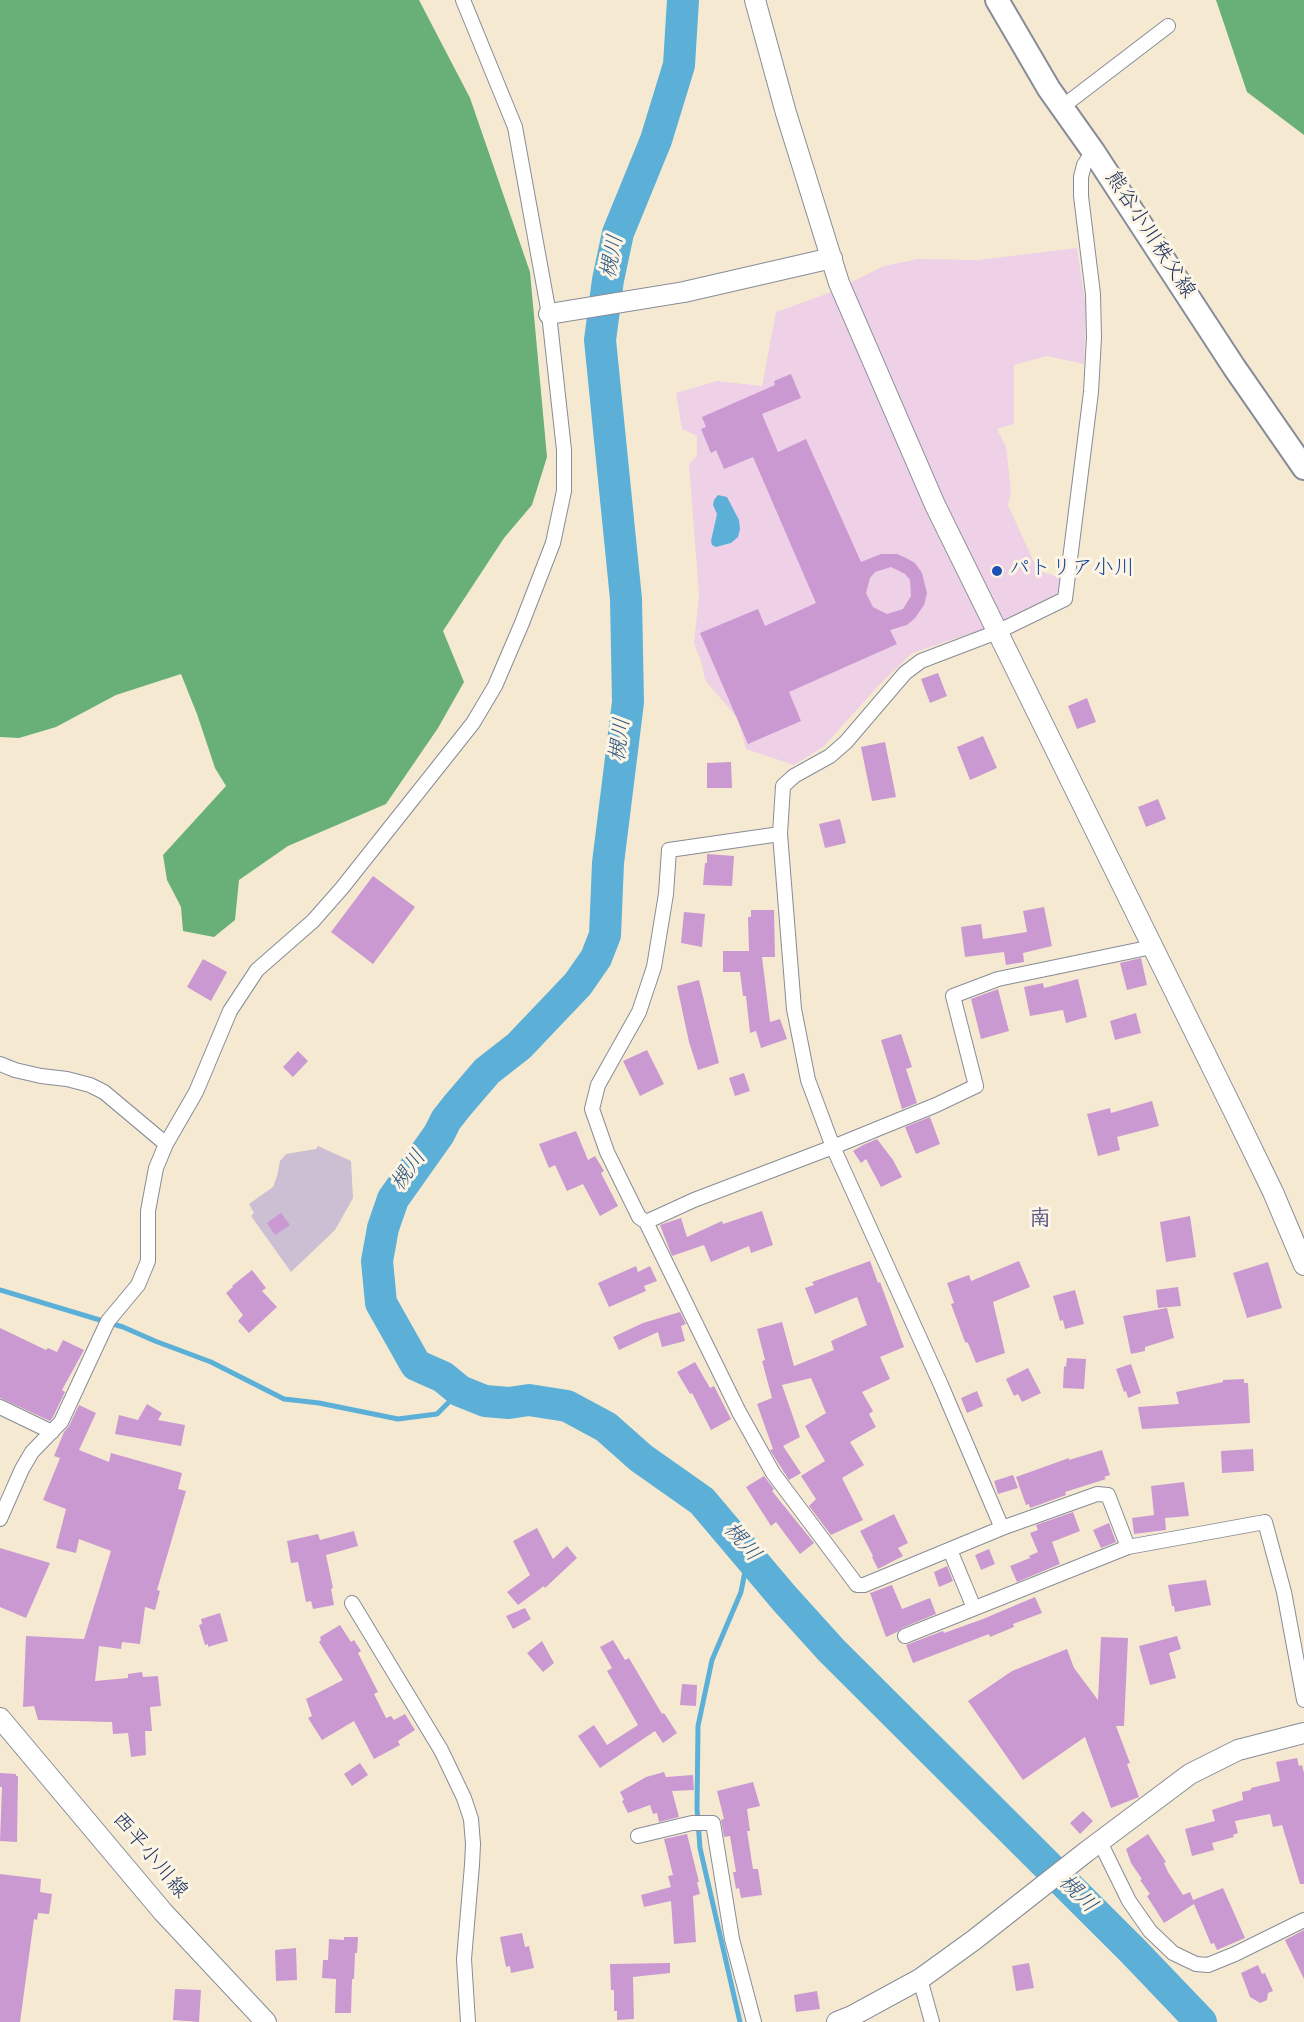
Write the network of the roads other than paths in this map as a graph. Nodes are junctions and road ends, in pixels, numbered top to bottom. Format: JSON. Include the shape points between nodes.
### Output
{"nodes":[{"id":1,"x":463,"y":0,"type":"edge"},
{"id":2,"x":754,"y":0,"type":"edge"},
{"id":3,"x":997,"y":0,"type":"edge"},
{"id":4,"x":1168,"y":26,"type":"dead end"},
{"id":5,"x":1062,"y":107,"type":"junction"},
{"id":6,"x":1093,"y":151,"type":"junction"},
{"id":7,"x":832,"y":258,"type":"junction"},
{"id":8,"x":556,"y":313,"type":"junction"},
{"id":9,"x":1304,"y":468,"type":"edge"},
{"id":10,"x":997,"y":632,"type":"junction"},
{"id":11,"x":780,"y":834,"type":"junction"},
{"id":12,"x":1152,"y":947,"type":"junction"},
{"id":13,"x":0,"y":1064,"type":"edge"},
{"id":14,"x":166,"y":1144,"type":"junction"},
{"id":15,"x":833,"y":1147,"type":"junction"},
{"id":16,"x":646,"y":1222,"type":"junction"},
{"id":17,"x":1304,"y":1265,"type":"edge"},
{"id":18,"x":0,"y":1407,"type":"edge"},
{"id":19,"x":52,"y":1432,"type":"junction"},
{"id":20,"x":0,"y":1519,"type":"edge"},
{"id":21,"x":1002,"y":1528,"type":"junction"},
{"id":22,"x":1128,"y":1547,"type":"junction"},
{"id":23,"x":950,"y":1551,"type":"junction"},
{"id":24,"x":352,"y":1603,"type":"dead end"},
{"id":25,"x":974,"y":1608,"type":"junction"},
{"id":26,"x":905,"y":1636,"type":"dead end"},
{"id":27,"x":1304,"y":1700,"type":"edge"},
{"id":28,"x":0,"y":1718,"type":"edge"},
{"id":29,"x":1304,"y":1733,"type":"edge"},
{"id":30,"x":638,"y":1836,"type":"dead end"},
{"id":31,"x":1093,"y":1847,"type":"junction"},
{"id":32,"x":1304,"y":1920,"type":"edge"},
{"id":33,"x":920,"y":1979,"type":"junction"},
{"id":34,"x":266,"y":2022,"type":"edge"},
{"id":35,"x":468,"y":2022,"type":"edge"},
{"id":36,"x":754,"y":2022,"type":"edge"},
{"id":37,"x":837,"y":2022,"type":"edge"},
{"id":38,"x":932,"y":2022,"type":"edge"}],
"edges":[{"from":1,"to":8,"type":"street","via":[[515,127]]},
{"from":2,"to":7,"type":"street"},
{"from":3,"to":5,"type":"main road","name":"熊谷小川秩父線"},
{"from":4,"to":5,"type":"street"},
{"from":5,"to":6,"type":"main road","name":"熊谷小川秩父線"},
{"from":6,"to":9,"type":"main road","name":"熊谷小川秩父線","via":[[1233,367]]},
{"from":6,"to":10,"type":"street","via":[[1081,177],[1093,294],[1091,392],[1065,599]]},
{"from":7,"to":8,"type":"street","via":[[684,292]]},
{"from":7,"to":10,"type":"street","via":[[839,283],[934,505]]},
{"from":8,"to":14,"type":"street","via":[[564,491],[553,543],[495,686],[473,723],[342,888],[313,921],[257,970],[231,1011],[196,1092]]},
{"from":10,"to":11,"type":"street","via":[[921,661],[904,673],[846,742],[783,786]]},
{"from":10,"to":12,"type":"street"},
{"from":11,"to":15,"type":"street","via":[[794,1009],[808,1080]]},
{"from":11,"to":16,"type":"street","via":[[669,850],[654,967],[639,1012],[598,1084],[591,1109],[607,1152],[639,1217]]},
{"from":12,"to":15,"type":"street","via":[[998,979],[953,996],[976,1086]]},
{"from":12,"to":17,"type":"street","via":[[1273,1192]]},
{"from":13,"to":14,"type":"street","via":[[41,1077],[90,1085],[104,1092]]},
{"from":14,"to":19,"type":"street","via":[[156,1168],[148,1211],[148,1261],[135,1290],[108,1321]]},
{"from":15,"to":16,"type":"street"},
{"from":15,"to":21,"type":"street"},
{"from":16,"to":23,"type":"street","via":[[773,1473],[858,1585]]},
{"from":18,"to":19,"type":"street"},
{"from":19,"to":20,"type":"street","via":[[32,1452]]},
{"from":21,"to":22,"type":"street","via":[[1097,1494],[1108,1495]]},
{"from":21,"to":23,"type":"street"},
{"from":22,"to":25,"type":"street"},
{"from":22,"to":27,"type":"street","via":[[1265,1522],[1284,1592]]},
{"from":23,"to":25,"type":"street"},
{"from":24,"to":35,"type":"street","via":[[441,1750],[471,1819],[473,1844],[465,1959]]},
{"from":25,"to":26,"type":"street"},
{"from":28,"to":34,"type":"street","name":"西平小川線","via":[[163,1912]]},
{"from":29,"to":31,"type":"street","via":[[1239,1750],[1190,1774]]},
{"from":30,"to":36,"type":"street","via":[[692,1823],[713,1823],[732,1939]]},
{"from":31,"to":32,"type":"street","via":[[1150,1931],[1173,1953],[1196,1964],[1208,1965],[1235,1954]]},
{"from":31,"to":33,"type":"street"},
{"from":33,"to":37,"type":"street"},
{"from":33,"to":38,"type":"street"}]}
